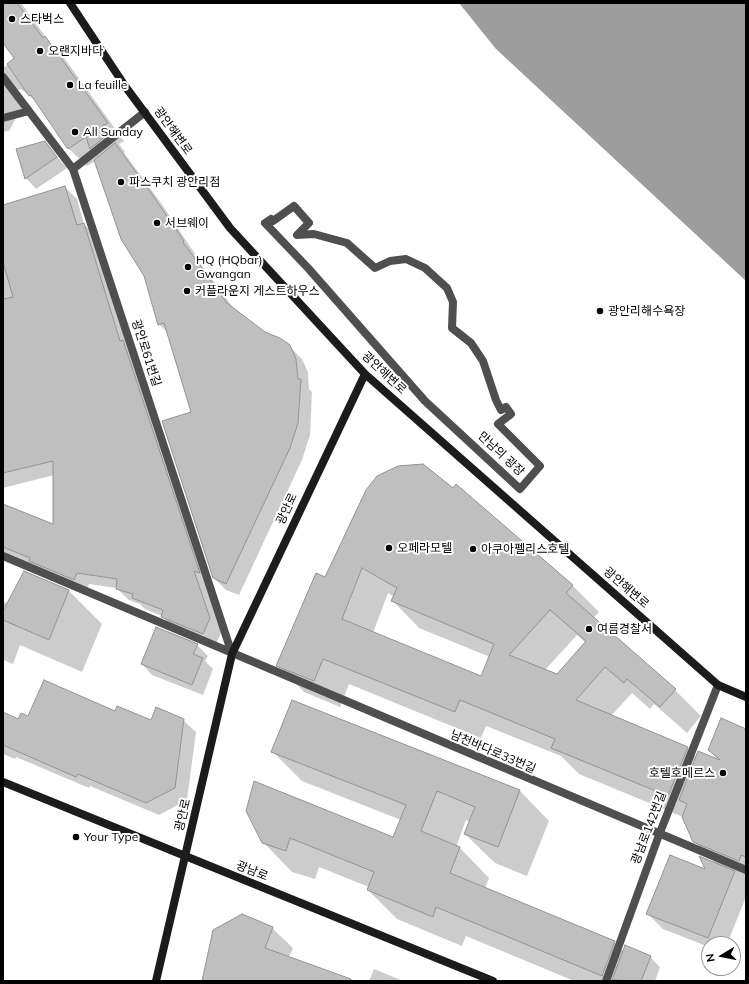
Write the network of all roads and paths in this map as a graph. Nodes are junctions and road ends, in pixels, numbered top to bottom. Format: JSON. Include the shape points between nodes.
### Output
{"nodes":[{"id":1,"x":70,"y":3,"type":"edge"},
{"id":2,"x":3,"y":77,"type":"edge"},
{"id":3,"x":30,"y":112,"type":"junction"},
{"id":4,"x":145,"y":112,"type":"junction"},
{"id":5,"x":3,"y":118,"type":"edge"},
{"id":6,"x":73,"y":169,"type":"junction"},
{"id":7,"x":264,"y":223,"type":"joint"},
{"id":8,"x":365,"y":374,"type":"junction"},
{"id":9,"x":3,"y":556,"type":"edge"},
{"id":10,"x":232,"y":654,"type":"junction"},
{"id":11,"x":718,"y":685,"type":"junction"},
{"id":12,"x":746,"y":697,"type":"edge"},
{"id":13,"x":3,"y":782,"type":"edge"},
{"id":14,"x":659,"y":835,"type":"junction"},
{"id":15,"x":186,"y":857,"type":"junction"},
{"id":16,"x":746,"y":870,"type":"edge"},
{"id":17,"x":156,"y":981,"type":"edge"},
{"id":18,"x":493,"y":981,"type":"edge"},
{"id":19,"x":606,"y":981,"type":"edge"}],
"edges":[{"from":1,"to":4,"type":"main road","name":"광안해변로"},
{"from":2,"to":3,"type":"street","name":"광안로61번길"},
{"from":3,"to":5,"type":"street"},
{"from":3,"to":6,"type":"street","name":"광안로61번길"},
{"from":4,"to":6,"type":"street"},
{"from":4,"to":8,"type":"main road","name":"광안해변로","via":[[230,228]]},
{"from":6,"to":10,"type":"street","name":"광안로61번길"},
{"from":7,"to":7,"type":"street","name":"만남의 광장","via":[[313,273],[425,402],[520,489],[540,466],[498,424],[511,414],[506,407],[501,410],[483,361],[471,343],[452,328],[453,302],[447,288],[437,277],[406,259],[390,261],[375,268],[347,243],[314,234],[297,234],[309,222],[294,206],[273,221],[271,219]]},
{"from":8,"to":10,"type":"main road","name":"광안로"},
{"from":8,"to":11,"type":"main road","name":"광안해변로"},
{"from":9,"to":10,"type":"street"},
{"from":10,"to":14,"type":"street","name":"남천바다로33번길"},
{"from":10,"to":15,"type":"main road","name":"광안로"},
{"from":11,"to":12,"type":"main road","name":"광안해변로"},
{"from":11,"to":14,"type":"street","name":"광남로142번길"},
{"from":13,"to":15,"type":"main road","name":"광남로"},
{"from":14,"to":16,"type":"street","name":"남천바다로33번길"},
{"from":14,"to":19,"type":"street","name":"광남로142번길"},
{"from":15,"to":17,"type":"main road","name":"광안로"},
{"from":15,"to":18,"type":"main road","name":"광남로"}]}
